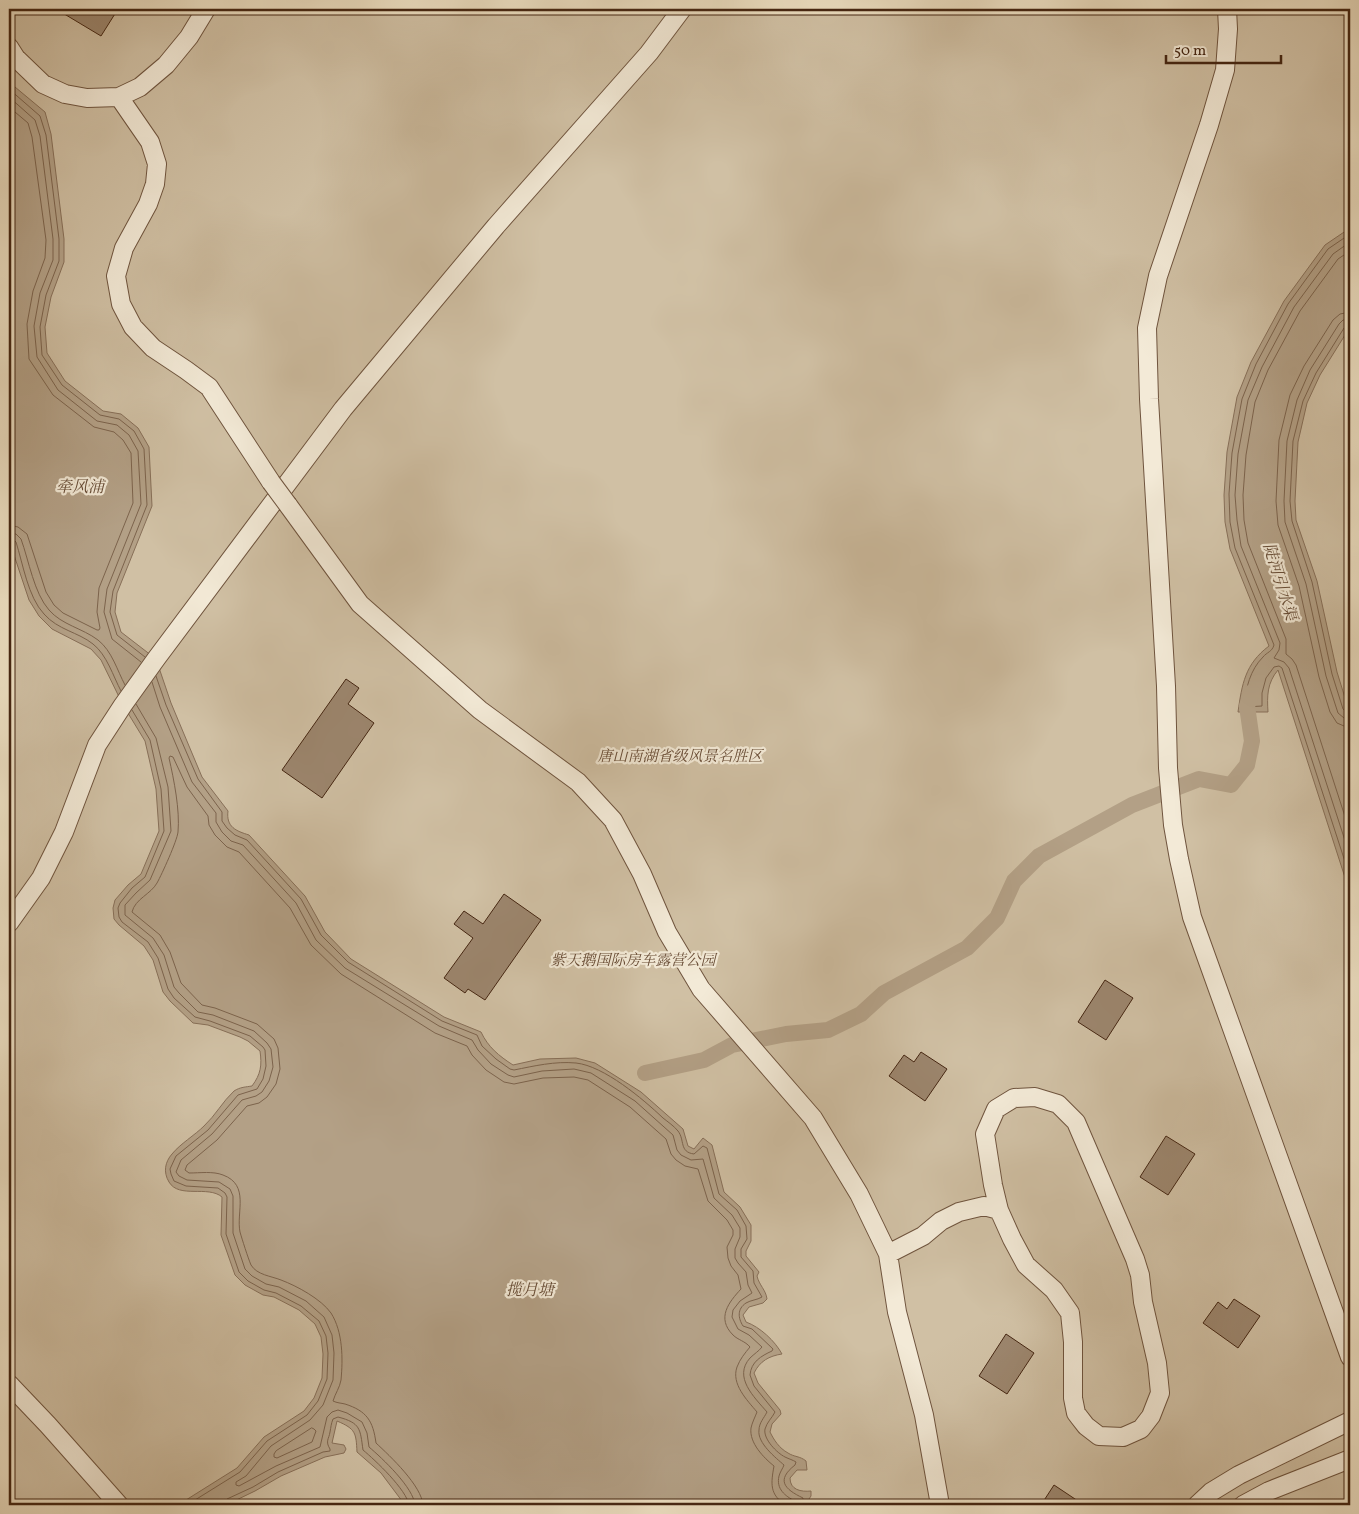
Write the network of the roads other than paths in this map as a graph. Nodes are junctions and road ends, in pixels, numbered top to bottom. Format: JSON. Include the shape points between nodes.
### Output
{"nodes":[{"id":1,"x":206,"y":9,"type":"edge"},
{"id":2,"x":682,"y":9,"type":"edge"},
{"id":3,"x":1227,"y":9,"type":"edge"},
{"id":4,"x":9,"y":47,"type":"edge"},
{"id":5,"x":119,"y":97,"type":"junction"},
{"id":6,"x":9,"y":923,"type":"edge"},
{"id":7,"x":999,"y":1210,"type":"junction"},
{"id":8,"x":888,"y":1254,"type":"junction"},
{"id":9,"x":1350,"y":1357,"type":"edge"},
{"id":10,"x":9,"y":1384,"type":"edge"},
{"id":11,"x":1350,"y":1421,"type":"edge"},
{"id":12,"x":1350,"y":1459,"type":"edge"},
{"id":13,"x":119,"y":1505,"type":"edge"},
{"id":14,"x":940,"y":1505,"type":"edge"},
{"id":15,"x":1197,"y":1505,"type":"edge"},
{"id":16,"x":1243,"y":1505,"type":"edge"}],
"edges":[{"from":1,"to":5,"type":"street","via":[[166,65],[140,87]]},
{"from":2,"to":6,"type":"street","via":[[649,53],[496,226],[342,410],[156,659],[96,745],[64,832],[41,878]]},
{"from":3,"to":9,"type":"street","via":[[1225,70],[1158,276],[1147,328],[1173,824],[1192,917]]},
{"from":4,"to":5,"type":"street","via":[[43,84],[66,94],[87,98]]},
{"from":5,"to":8,"type":"street","bridge":true,"via":[[150,142],[157,164],[148,204],[124,248],[116,276],[121,304],[133,327],[153,348],[209,387],[271,482],[360,604],[480,710],[578,782],[613,820],[642,874],[667,932],[701,989],[812,1118],[859,1194]]},
{"from":7,"to":7,"type":"street","via":[[1026,1264],[1054,1290],[1070,1314],[1076,1413],[1099,1436],[1123,1437],[1141,1429],[1151,1416],[1160,1393],[1140,1275],[1076,1122],[1058,1104],[1035,1097],[1014,1098],[996,1110],[985,1134]]},
{"from":7,"to":8,"type":"street","via":[[984,1206],[959,1212]]},
{"from":8,"to":14,"type":"street","via":[[897,1312],[924,1415]]},
{"from":10,"to":13,"type":"street"},
{"from":11,"to":15,"type":"street","via":[[1239,1475]]},
{"from":12,"to":16,"type":"street","via":[[1269,1491]]}]}
